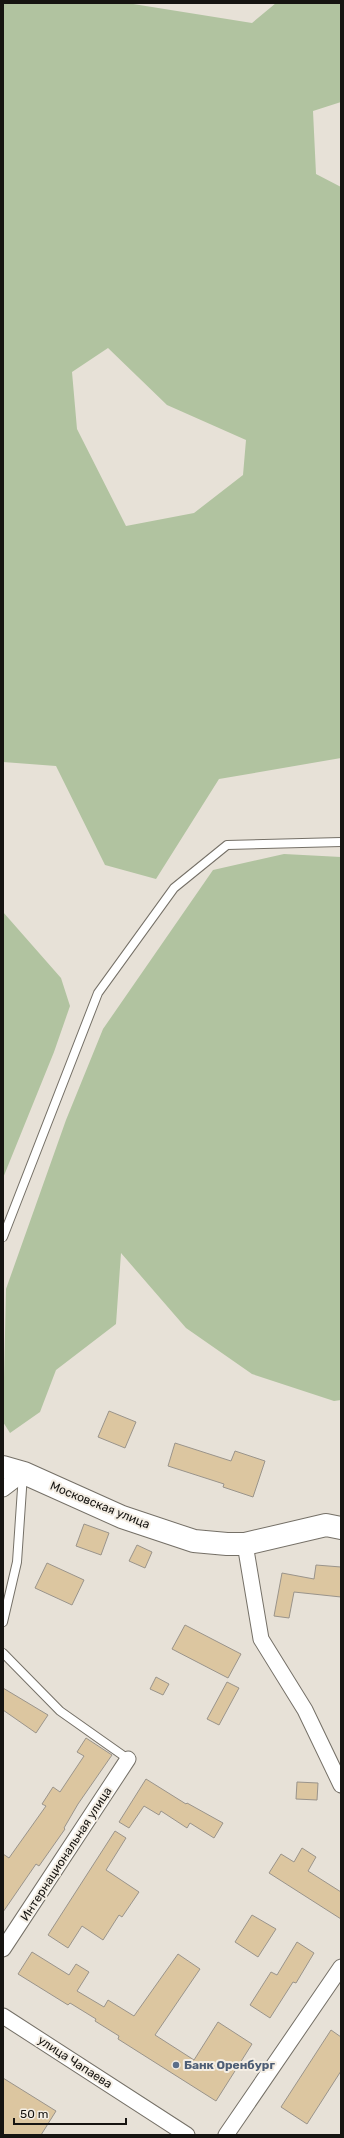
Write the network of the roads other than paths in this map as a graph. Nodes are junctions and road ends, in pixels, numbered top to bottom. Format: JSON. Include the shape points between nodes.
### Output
{"nodes":[{"id":1,"x":341,"y":842,"type":"edge"},
{"id":2,"x":3,"y":1237,"type":"edge"},
{"id":3,"x":3,"y":1467,"type":"edge"},
{"id":4,"x":24,"y":1473,"type":"junction"},
{"id":5,"x":3,"y":1489,"type":"edge"},
{"id":6,"x":341,"y":1528,"type":"edge"},
{"id":7,"x":245,"y":1544,"type":"junction"},
{"id":8,"x":3,"y":1622,"type":"edge"},
{"id":9,"x":3,"y":1653,"type":"edge"},
{"id":10,"x":128,"y":1759,"type":"joint"},
{"id":11,"x":341,"y":1785,"type":"edge"},
{"id":12,"x":3,"y":1949,"type":"edge"},
{"id":13,"x":341,"y":1966,"type":"edge"},
{"id":14,"x":3,"y":2016,"type":"edge"},
{"id":15,"x":187,"y":2135,"type":"edge"},
{"id":16,"x":226,"y":2135,"type":"edge"}],
"edges":[{"from":1,"to":2,"type":"lane","via":[[227,845],[174,888],[98,993]]},
{"from":3,"to":4,"type":"street","name":"Московская улица"},
{"from":4,"to":5,"type":"street"},
{"from":4,"to":7,"type":"street","name":"Московская улица","via":[[122,1517],[194,1540]]},
{"from":4,"to":8,"type":"lane","via":[[18,1562]]},
{"from":6,"to":7,"type":"street","name":"Московская улица","via":[[326,1525]]},
{"from":7,"to":11,"type":"street","via":[[261,1639],[305,1710]]},
{"from":9,"to":10,"type":"lane","via":[[60,1711]]},
{"from":10,"to":12,"type":"street","name":"Интернациональная улица"},
{"from":13,"to":16,"type":"street"},
{"from":14,"to":15,"type":"street","name":"улица Чапаева"}]}
